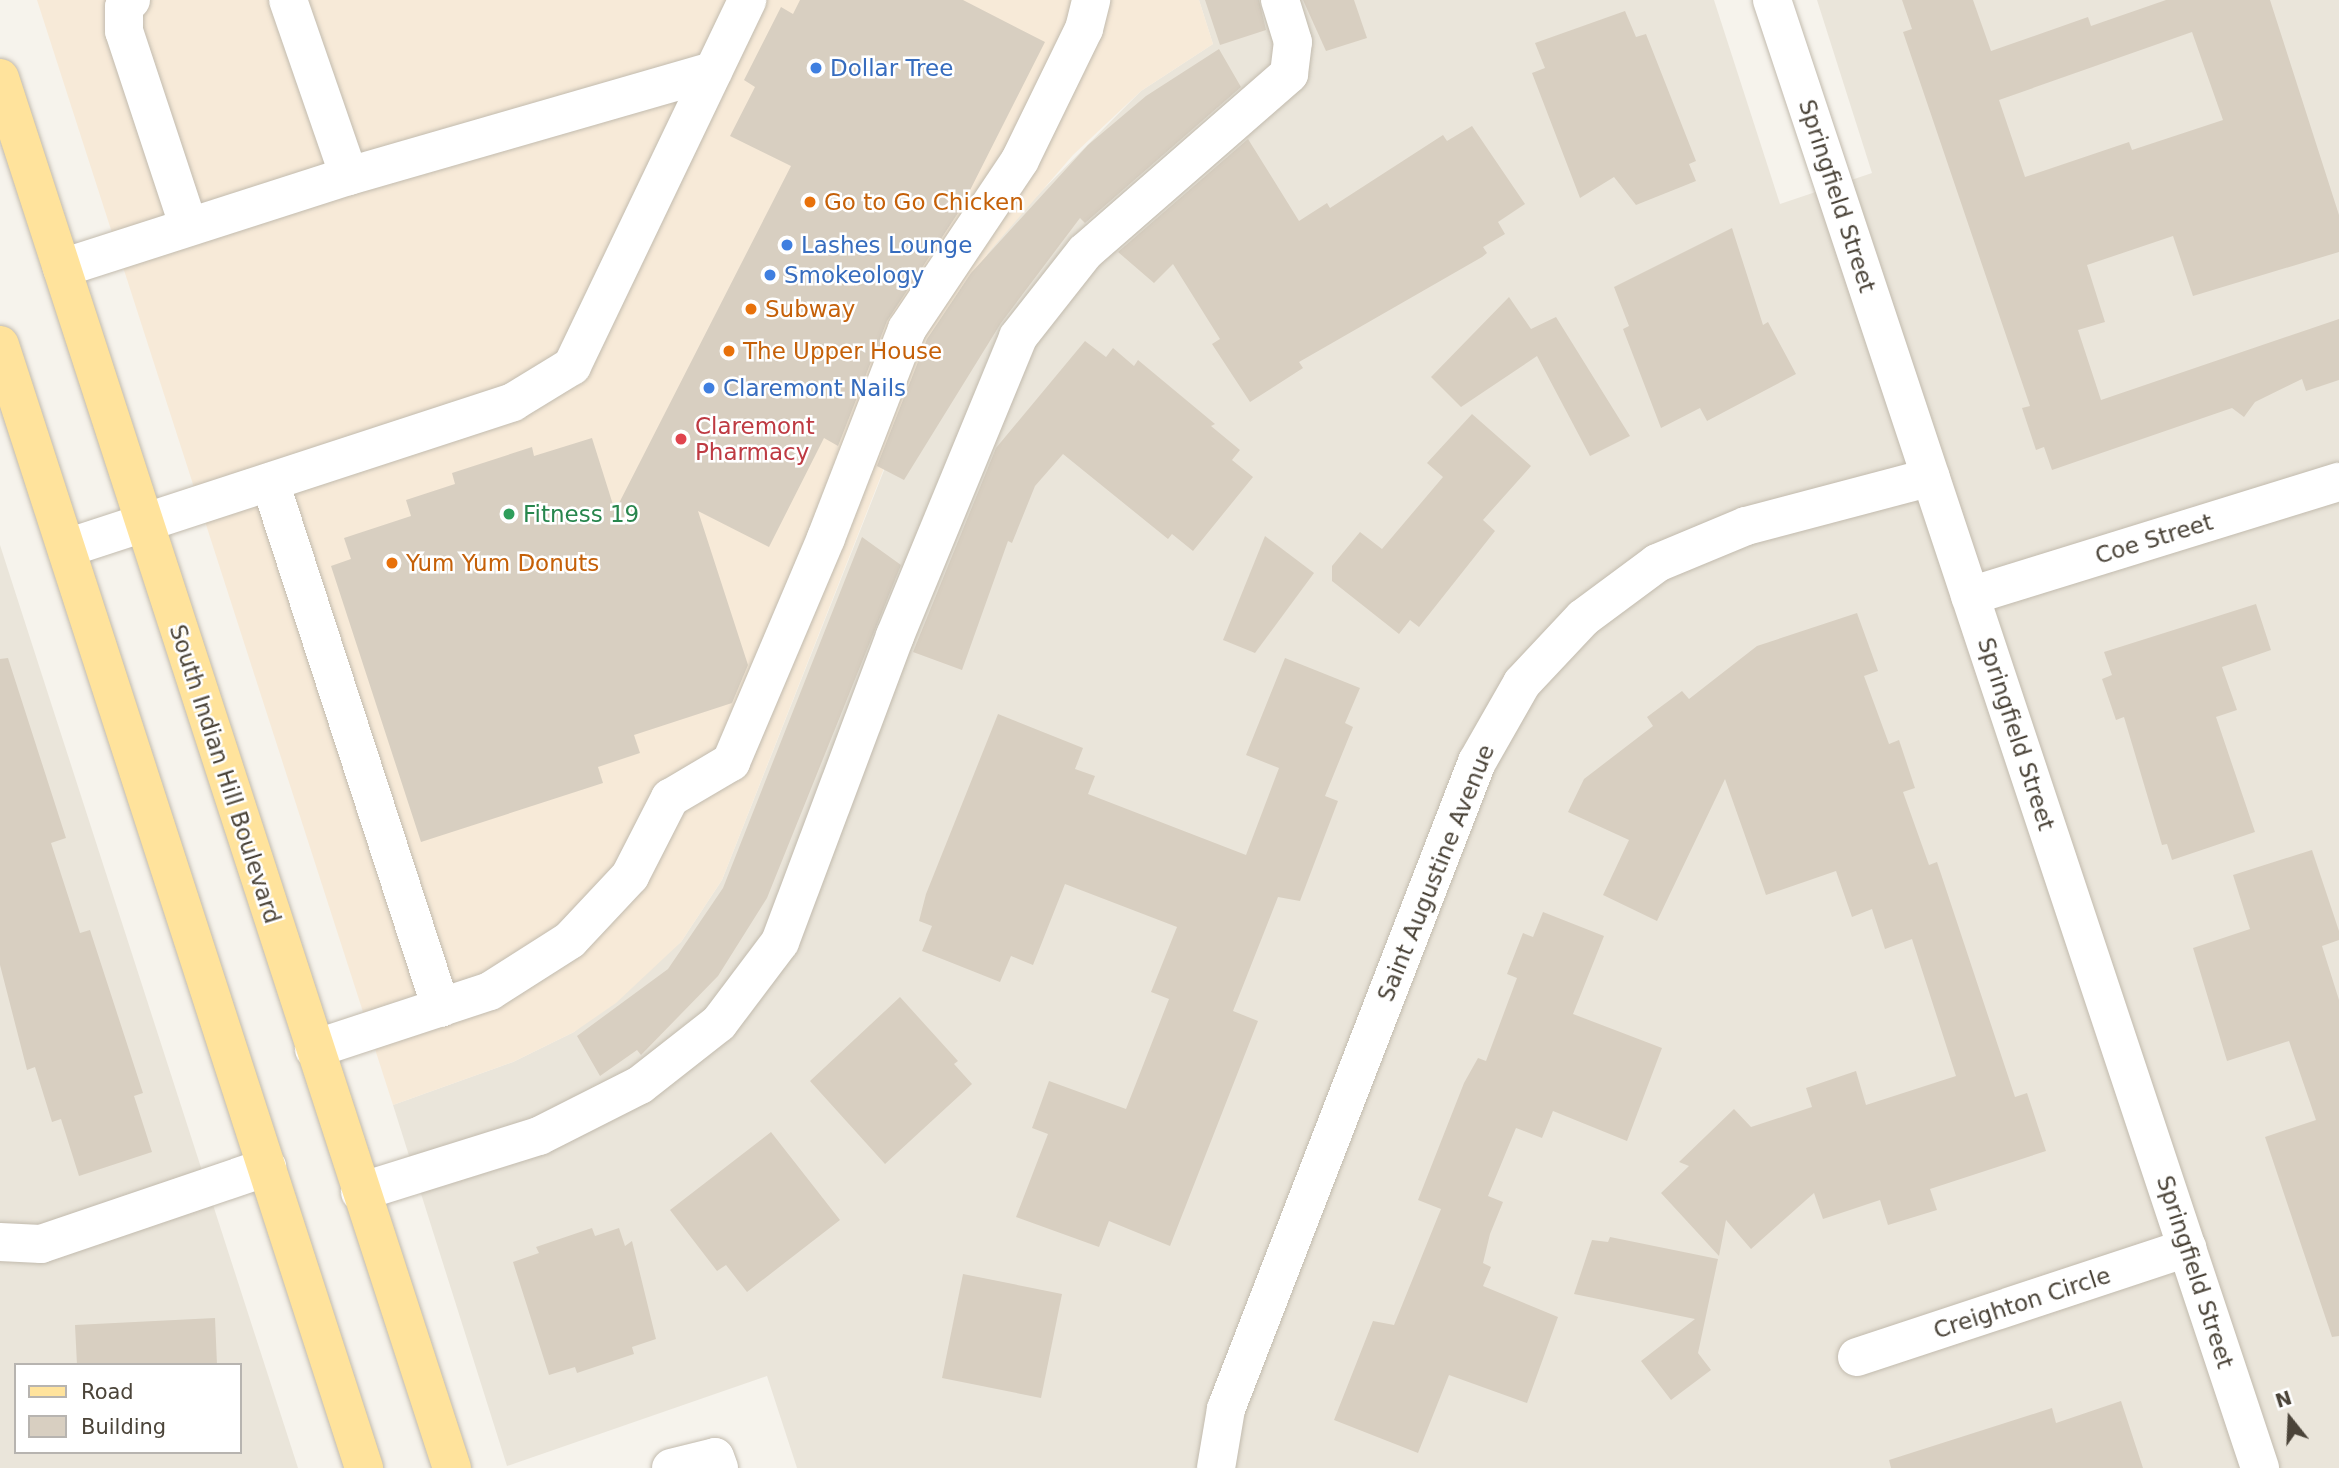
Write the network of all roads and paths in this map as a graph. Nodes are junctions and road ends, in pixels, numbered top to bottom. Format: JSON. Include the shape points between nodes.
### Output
{"nodes":[{"id":1,"x":131,"y":0,"type":"edge"},
{"id":2,"x":288,"y":0,"type":"edge"},
{"id":3,"x":747,"y":0,"type":"edge"},
{"id":4,"x":1091,"y":0,"type":"edge"},
{"id":5,"x":1280,"y":0,"type":"edge"},
{"id":6,"x":1772,"y":0,"type":"edge"},
{"id":7,"x":713,"y":71,"type":"junction"},
{"id":8,"x":0,"y":78,"type":"edge"},
{"id":9,"x":349,"y":176,"type":"junction"},
{"id":10,"x":189,"y":227,"type":"junction"},
{"id":11,"x":62,"y":268,"type":"junction"},
{"id":12,"x":0,"y":345,"type":"edge"},
{"id":13,"x":1931,"y":477,"type":"junction"},
{"id":14,"x":270,"y":482,"type":"junction"},
{"id":15,"x":2339,"y":482,"type":"edge"},
{"id":16,"x":144,"y":524,"type":"junction"},
{"id":17,"x":67,"y":548,"type":"junction"},
{"id":18,"x":1970,"y":596,"type":"junction"},
{"id":19,"x":441,"y":1008,"type":"junction"},
{"id":20,"x":314,"y":1049,"type":"junction"},
{"id":21,"x":267,"y":1167,"type":"junction"},
{"id":22,"x":360,"y":1192,"type":"junction"},
{"id":23,"x":0,"y":1242,"type":"edge"},
{"id":24,"x":2187,"y":1248,"type":"junction"},
{"id":25,"x":1857,"y":1357,"type":"dead end"},
{"id":26,"x":364,"y":1468,"type":"edge"},
{"id":27,"x":452,"y":1468,"type":"edge"},
{"id":28,"x":671,"y":1468,"type":"edge"},
{"id":29,"x":719,"y":1468,"type":"edge"},
{"id":30,"x":1216,"y":1468,"type":"edge"},
{"id":31,"x":2260,"y":1468,"type":"edge"}],
"edges":[{"from":1,"to":10,"type":"street","via":[[124,7],[124,31]]},
{"from":2,"to":9,"type":"street"},
{"from":3,"to":7,"type":"street"},
{"from":4,"to":19,"type":"street","via":[[1084,29],[1020,160],[907,328],[826,538],[731,762],[670,798],[630,876],[570,940],[490,991]]},
{"from":5,"to":22,"type":"street","via":[[1293,42],[1289,74],[1085,252],[1018,337],[895,636],[780,942],[719,1023],[640,1085],[539,1136]]},
{"from":6,"to":13,"type":"street","name":"Springfield Street"},
{"from":7,"to":9,"type":"street"},
{"from":7,"to":14,"type":"street","via":[[572,366],[513,402]]},
{"from":8,"to":11,"type":"main road","name":"South Indian Hill Boulevard"},
{"from":9,"to":10,"type":"street"},
{"from":10,"to":11,"type":"street"},
{"from":11,"to":16,"type":"main road","name":"South Indian Hill Boulevard"},
{"from":12,"to":17,"type":"main road"},
{"from":13,"to":18,"type":"street","name":"Springfield Street"},
{"from":13,"to":30,"type":"street","name":"Saint Augustine Avenue","via":[[1746,527],[1657,563],[1583,618],[1522,682],[1467,788],[1226,1409]]},
{"from":14,"to":16,"type":"street"},
{"from":14,"to":19,"type":"street"},
{"from":15,"to":18,"type":"street","name":"Coe Street"},
{"from":16,"to":17,"type":"street"},
{"from":16,"to":20,"type":"main road","name":"South Indian Hill Boulevard"},
{"from":17,"to":21,"type":"main road"},
{"from":18,"to":24,"type":"street","name":"Springfield Street"},
{"from":19,"to":20,"type":"street"},
{"from":20,"to":22,"type":"main road","name":"South Indian Hill Boulevard"},
{"from":21,"to":23,"type":"street","via":[[41,1244]]},
{"from":21,"to":26,"type":"main road"},
{"from":22,"to":27,"type":"main road","name":"South Indian Hill Boulevard"},
{"from":24,"to":25,"type":"street","name":"Creighton Circle"},
{"from":24,"to":31,"type":"street","name":"Springfield Street"},
{"from":28,"to":29,"type":"street","via":[[715,1457]]}]}
